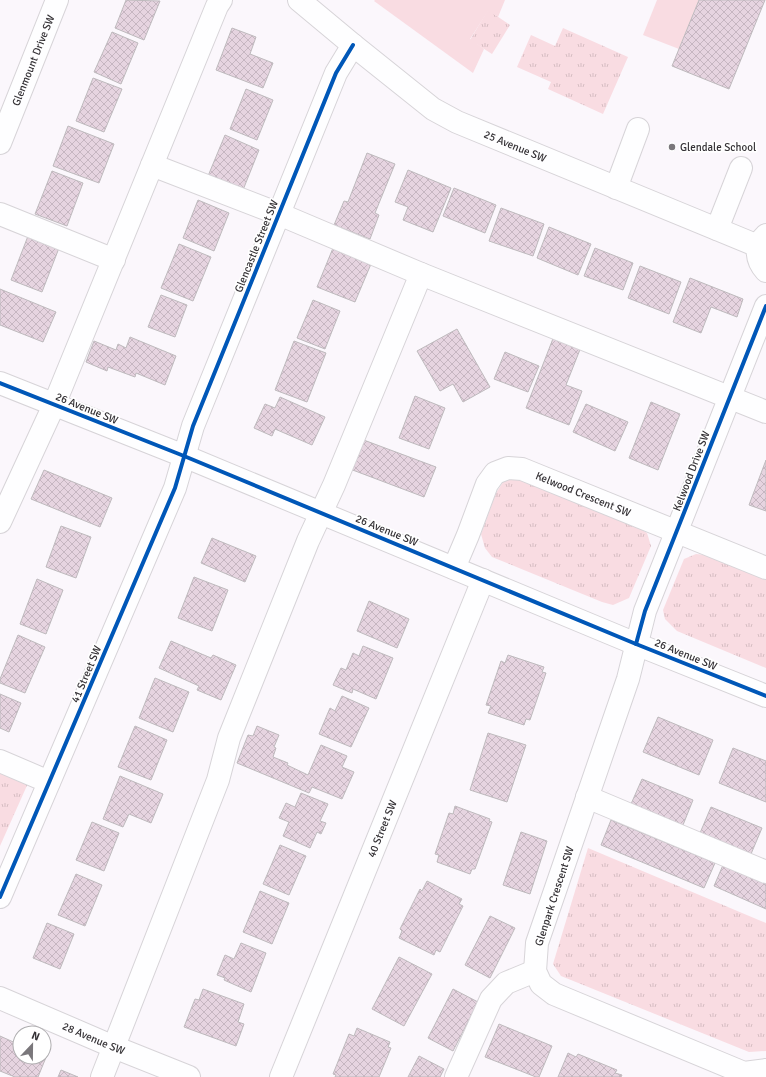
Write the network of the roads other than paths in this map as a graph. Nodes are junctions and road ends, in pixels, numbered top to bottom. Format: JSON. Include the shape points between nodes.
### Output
{"nodes":[{"id":1,"x":57,"y":0,"type":"edge"},
{"id":2,"x":221,"y":0,"type":"edge"},
{"id":3,"x":299,"y":0,"type":"edge"},
{"id":4,"x":352,"y":45,"type":"junction"},
{"id":5,"x":638,"y":129,"type":"dead end"},
{"id":6,"x":0,"y":143,"type":"edge"},
{"id":7,"x":152,"y":165,"type":"junction"},
{"id":8,"x":741,"y":168,"type":"dead end"},
{"id":9,"x":616,"y":188,"type":"junction"},
{"id":10,"x":0,"y":214,"type":"edge"},
{"id":11,"x":279,"y":214,"type":"junction"},
{"id":12,"x":717,"y":229,"type":"junction"},
{"id":13,"x":762,"y":241,"type":"edge"},
{"id":14,"x":114,"y":260,"type":"junction"},
{"id":15,"x":766,"y":270,"type":"edge"},
{"id":16,"x":421,"y":274,"type":"junction"},
{"id":17,"x":766,"y":306,"type":"edge"},
{"id":18,"x":0,"y":383,"type":"edge"},
{"id":19,"x":729,"y":397,"type":"junction"},
{"id":20,"x":54,"y":405,"type":"junction"},
{"id":21,"x":766,"y":412,"type":"edge"},
{"id":22,"x":184,"y":456,"type":"junction"},
{"id":23,"x":321,"y":513,"type":"junction"},
{"id":24,"x":0,"y":522,"type":"edge"},
{"id":25,"x":676,"y":532,"type":"junction"},
{"id":26,"x":454,"y":568,"type":"junction"},
{"id":27,"x":766,"y":568,"type":"edge"},
{"id":28,"x":483,"y":580,"type":"junction"},
{"id":29,"x":636,"y":644,"type":"junction"},
{"id":30,"x":766,"y":696,"type":"edge"},
{"id":31,"x":0,"y":761,"type":"edge"},
{"id":32,"x":49,"y":782,"type":"junction"},
{"id":33,"x":586,"y":798,"type":"junction"},
{"id":34,"x":766,"y":872,"type":"edge"},
{"id":35,"x":0,"y":897,"type":"edge"},
{"id":36,"x":535,"y":971,"type":"junction"},
{"id":37,"x":0,"y":998,"type":"edge"},
{"id":38,"x":114,"y":1047,"type":"junction"},
{"id":39,"x":766,"y":1070,"type":"edge"},
{"id":40,"x":102,"y":1077,"type":"edge"},
{"id":41,"x":189,"y":1077,"type":"edge"},
{"id":42,"x":281,"y":1077,"type":"edge"},
{"id":43,"x":456,"y":1077,"type":"edge"}],
"edges":[{"from":1,"to":6,"type":"street","name":"Glenmount Drive SW"},
{"from":2,"to":7,"type":"street"},
{"from":3,"to":4,"type":"street","name":"25 Avenue SW"},
{"from":4,"to":9,"type":"street","name":"25 Avenue SW","via":[[433,109],[457,122]]},
{"from":4,"to":11,"type":"street","name":"Glencastle Street SW","via":[[336,73]]},
{"from":5,"to":9,"type":"street"},
{"from":7,"to":11,"type":"street"},
{"from":7,"to":14,"type":"street"},
{"from":8,"to":12,"type":"street"},
{"from":9,"to":12,"type":"street","name":"25 Avenue SW"},
{"from":10,"to":14,"type":"street"},
{"from":11,"to":16,"type":"street"},
{"from":11,"to":22,"type":"street","name":"Glencastle Street SW","via":[[192,426]]},
{"from":12,"to":13,"type":"street","name":"25 Avenue SW"},
{"from":13,"to":15,"type":"street","via":[[757,256]]},
{"from":14,"to":20,"type":"street"},
{"from":16,"to":19,"type":"street"},
{"from":16,"to":23,"type":"street"},
{"from":17,"to":19,"type":"street","name":"Kelwood Drive SW"},
{"from":18,"to":20,"type":"street","name":"26 Avenue SW"},
{"from":19,"to":21,"type":"street"},
{"from":19,"to":25,"type":"street","name":"Kelwood Drive SW"},
{"from":20,"to":22,"type":"street","name":"26 Avenue SW"},
{"from":20,"to":24,"type":"street"},
{"from":22,"to":23,"type":"street","name":"26 Avenue SW"},
{"from":22,"to":32,"type":"street","name":"41 Street SW","via":[[176,488]]},
{"from":23,"to":26,"type":"street","name":"26 Avenue SW"},
{"from":23,"to":38,"type":"street","via":[[229,738],[218,780]]},
{"from":25,"to":26,"type":"street","name":"Kelwood Crescent SW","via":[[522,469],[508,468],[496,473],[487,484]]},
{"from":25,"to":27,"type":"street","name":"Kelwood Crescent SW"},
{"from":25,"to":29,"type":"street","name":"Kelwood Drive SW"},
{"from":26,"to":28,"type":"street","name":"26 Avenue SW"},
{"from":28,"to":29,"type":"street","name":"26 Avenue SW"},
{"from":28,"to":42,"type":"street","name":"40 Street SW"},
{"from":29,"to":30,"type":"street","name":"26 Avenue SW"},
{"from":29,"to":33,"type":"street","name":"Glenpark Crescent SW","via":[[628,679]]},
{"from":31,"to":32,"type":"street"},
{"from":32,"to":35,"type":"street","name":"41 Street SW"},
{"from":33,"to":34,"type":"street"},
{"from":33,"to":36,"type":"street","name":"Glenpark Crescent SW","via":[[537,943]]},
{"from":36,"to":39,"type":"street","via":[[541,984],[554,994],[744,1073]]},
{"from":36,"to":43,"type":"street","via":[[506,983],[491,998]]},
{"from":37,"to":38,"type":"street","name":"28 Avenue SW"},
{"from":38,"to":40,"type":"street"},
{"from":38,"to":41,"type":"street","name":"28 Avenue SW"}]}
